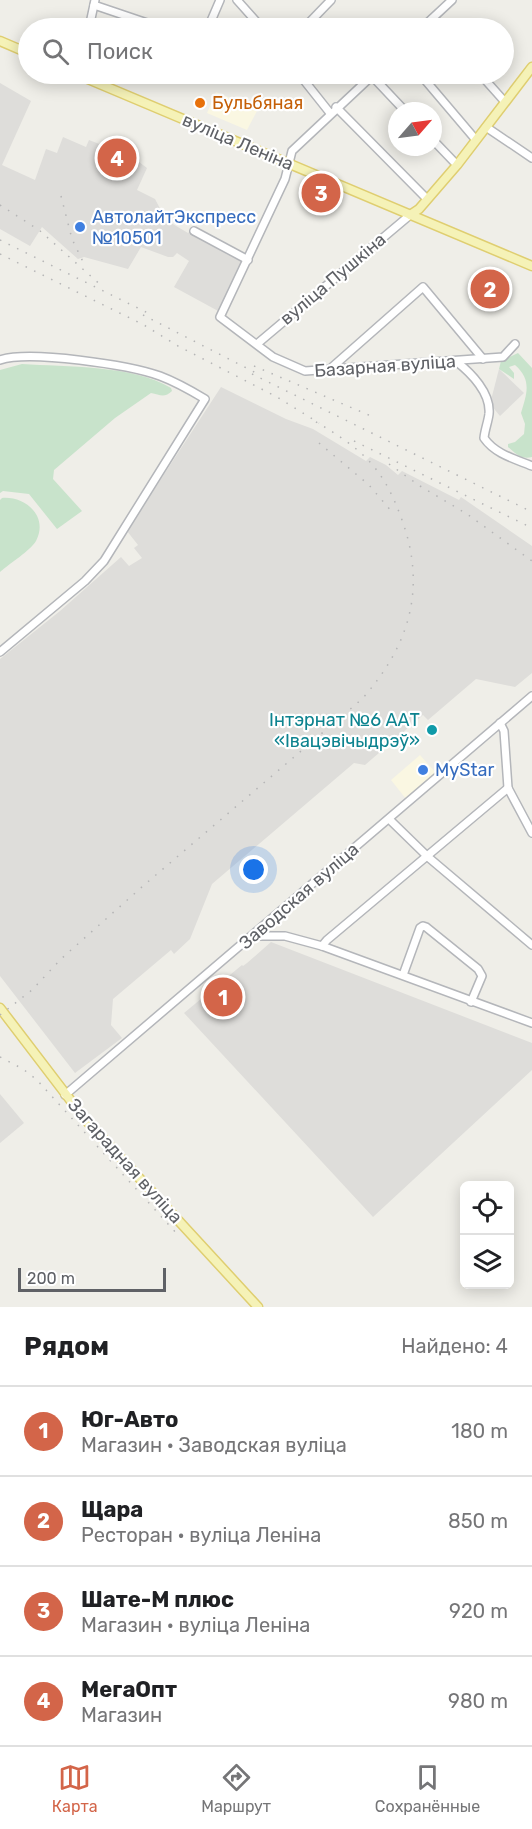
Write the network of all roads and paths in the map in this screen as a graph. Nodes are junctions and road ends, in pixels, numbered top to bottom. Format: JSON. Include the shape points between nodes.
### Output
{"nodes":[{"id":1,"x":220,"y":0,"type":"edge"},
{"id":2,"x":237,"y":0,"type":"edge"},
{"id":3,"x":332,"y":0,"type":"edge"},
{"id":4,"x":452,"y":0,"type":"edge"},
{"id":5,"x":95,"y":2,"type":"edge"},
{"id":6,"x":91,"y":18,"type":"edge"},
{"id":7,"x":136,"y":18,"type":"edge"},
{"id":8,"x":212,"y":18,"type":"edge"},
{"id":9,"x":253,"y":18,"type":"edge"},
{"id":10,"x":313,"y":18,"type":"edge"},
{"id":11,"x":433,"y":18,"type":"edge"},
{"id":12,"x":0,"y":41,"type":"edge"},
{"id":13,"x":18,"y":49,"type":"edge"},
{"id":14,"x":532,"y":67,"type":"edge"},
{"id":15,"x":100,"y":84,"type":"edge"},
{"id":16,"x":307,"y":84,"type":"edge"},
{"id":17,"x":363,"y":84,"type":"edge"},
{"id":18,"x":381,"y":84,"type":"edge"},
{"id":19,"x":428,"y":84,"type":"edge"},
{"id":20,"x":489,"y":84,"type":"edge"},
{"id":21,"x":397,"y":102,"type":"edge"},
{"id":22,"x":506,"y":102,"type":"junction"},
{"id":23,"x":336,"y":107,"type":"junction"},
{"id":24,"x":330,"y":113,"type":"junction"},
{"id":25,"x":486,"y":127,"type":"junction"},
{"id":26,"x":476,"y":140,"type":"junction"},
{"id":27,"x":442,"y":150,"type":"edge"},
{"id":28,"x":532,"y":158,"type":"edge"},
{"id":29,"x":289,"y":164,"type":"junction"},
{"id":30,"x":456,"y":165,"type":"junction"},
{"id":31,"x":427,"y":200,"type":"junction"},
{"id":32,"x":410,"y":215,"type":"junction"},
{"id":33,"x":194,"y":231,"type":"dead end"},
{"id":34,"x":248,"y":260,"type":"junction"},
{"id":35,"x":532,"y":266,"type":"edge"},
{"id":36,"x":257,"y":344,"type":"junction"},
{"id":37,"x":515,"y":344,"type":"dead end"},
{"id":38,"x":483,"y":359,"type":"junction"},
{"id":39,"x":0,"y":360,"type":"edge"},
{"id":40,"x":457,"y":362,"type":"junction"},
{"id":41,"x":330,"y":369,"type":"junction"},
{"id":42,"x":532,"y":466,"type":"edge"},
{"id":43,"x":0,"y":652,"type":"edge"},
{"id":44,"x":532,"y":696,"type":"edge"},
{"id":45,"x":500,"y":723,"type":"junction"},
{"id":46,"x":508,"y":788,"type":"junction"},
{"id":47,"x":389,"y":819,"type":"junction"},
{"id":48,"x":532,"y":833,"type":"edge"},
{"id":49,"x":428,"y":857,"type":"junction"},
{"id":50,"x":267,"y":923,"type":"junction"},
{"id":51,"x":252,"y":936,"type":"junction"},
{"id":52,"x":279,"y":936,"type":"junction"},
{"id":53,"x":532,"y":945,"type":"edge"},
{"id":54,"x":322,"y":946,"type":"junction"},
{"id":55,"x":403,"y":975,"type":"junction"},
{"id":56,"x":471,"y":1002,"type":"junction"},
{"id":57,"x":0,"y":1008,"type":"edge"},
{"id":58,"x":532,"y":1023,"type":"edge"},
{"id":59,"x":65,"y":1095,"type":"junction"},
{"id":60,"x":258,"y":1307,"type":"edge"}],
"edges":[{"from":1,"to":8,"type":"street"},
{"from":2,"to":9,"type":"street"},
{"from":3,"to":10,"type":"street"},
{"from":4,"to":11,"type":"street"},
{"from":5,"to":6,"type":"street"},
{"from":5,"to":7,"type":"street"},
{"from":12,"to":13,"type":"main road"},
{"from":14,"to":22,"type":"main road"},
{"from":15,"to":29,"type":"main road","name":"вуліца Леніна"},
{"from":16,"to":24,"type":"street"},
{"from":17,"to":23,"type":"street"},
{"from":18,"to":21,"type":"street"},
{"from":19,"to":26,"type":"street"},
{"from":20,"to":22,"type":"street"},
{"from":22,"to":25,"type":"main road"},
{"from":23,"to":24,"type":"street"},
{"from":23,"to":31,"type":"street"},
{"from":24,"to":29,"type":"street","via":[[292,151]]},
{"from":25,"to":26,"type":"main road"},
{"from":25,"to":28,"type":"street"},
{"from":26,"to":30,"type":"main road"},
{"from":27,"to":30,"type":"street"},
{"from":29,"to":32,"type":"main road","name":"вуліца Леніна"},
{"from":29,"to":34,"type":"street"},
{"from":30,"to":31,"type":"main road"},
{"from":31,"to":32,"type":"main road"},
{"from":32,"to":35,"type":"main road","name":"вуліца Леніна"},
{"from":32,"to":36,"type":"street","name":"вуліца Пушкіна"},
{"from":33,"to":34,"type":"street"},
{"from":34,"to":36,"type":"street","name":"Базарная вуліца","via":[[220,317]]},
{"from":36,"to":41,"type":"street","name":"Базарная вуліца","via":[[295,368]]},
{"from":37,"to":38,"type":"street","name":"Базарная вуліца","via":[[503,357]]},
{"from":38,"to":40,"type":"street","name":"Базарная вуліца"},
{"from":38,"to":41,"type":"street","via":[[423,287]]},
{"from":39,"to":43,"type":"street","via":[[33,357],[123,367],[183,385],[205,399],[104,561]]},
{"from":40,"to":41,"type":"street","name":"Базарная вуліца"},
{"from":40,"to":42,"type":"street","via":[[485,396],[489,414],[484,438],[488,444]]},
{"from":44,"to":45,"type":"street","name":"Заводская вуліца"},
{"from":45,"to":46,"type":"street"},
{"from":45,"to":47,"type":"street","name":"Заводская вуліца"},
{"from":46,"to":48,"type":"street"},
{"from":46,"to":49,"type":"street"},
{"from":47,"to":49,"type":"street"},
{"from":47,"to":50,"type":"street","name":"Заводская вуліца"},
{"from":49,"to":53,"type":"street"},
{"from":49,"to":54,"type":"street"},
{"from":50,"to":51,"type":"street","name":"Заводская вуліца"},
{"from":50,"to":52,"type":"street"},
{"from":51,"to":52,"type":"street"},
{"from":51,"to":59,"type":"street","name":"Заводская вуліца"},
{"from":52,"to":54,"type":"street"},
{"from":54,"to":55,"type":"street"},
{"from":55,"to":56,"type":"street"},
{"from":55,"to":56,"type":"street","via":[[420,928],[426,927],[478,969],[482,976]]},
{"from":56,"to":58,"type":"street"},
{"from":57,"to":59,"type":"main road","name":"Загарадная вуліца"},
{"from":59,"to":60,"type":"main road","name":"Загарадная вуліца"}]}
